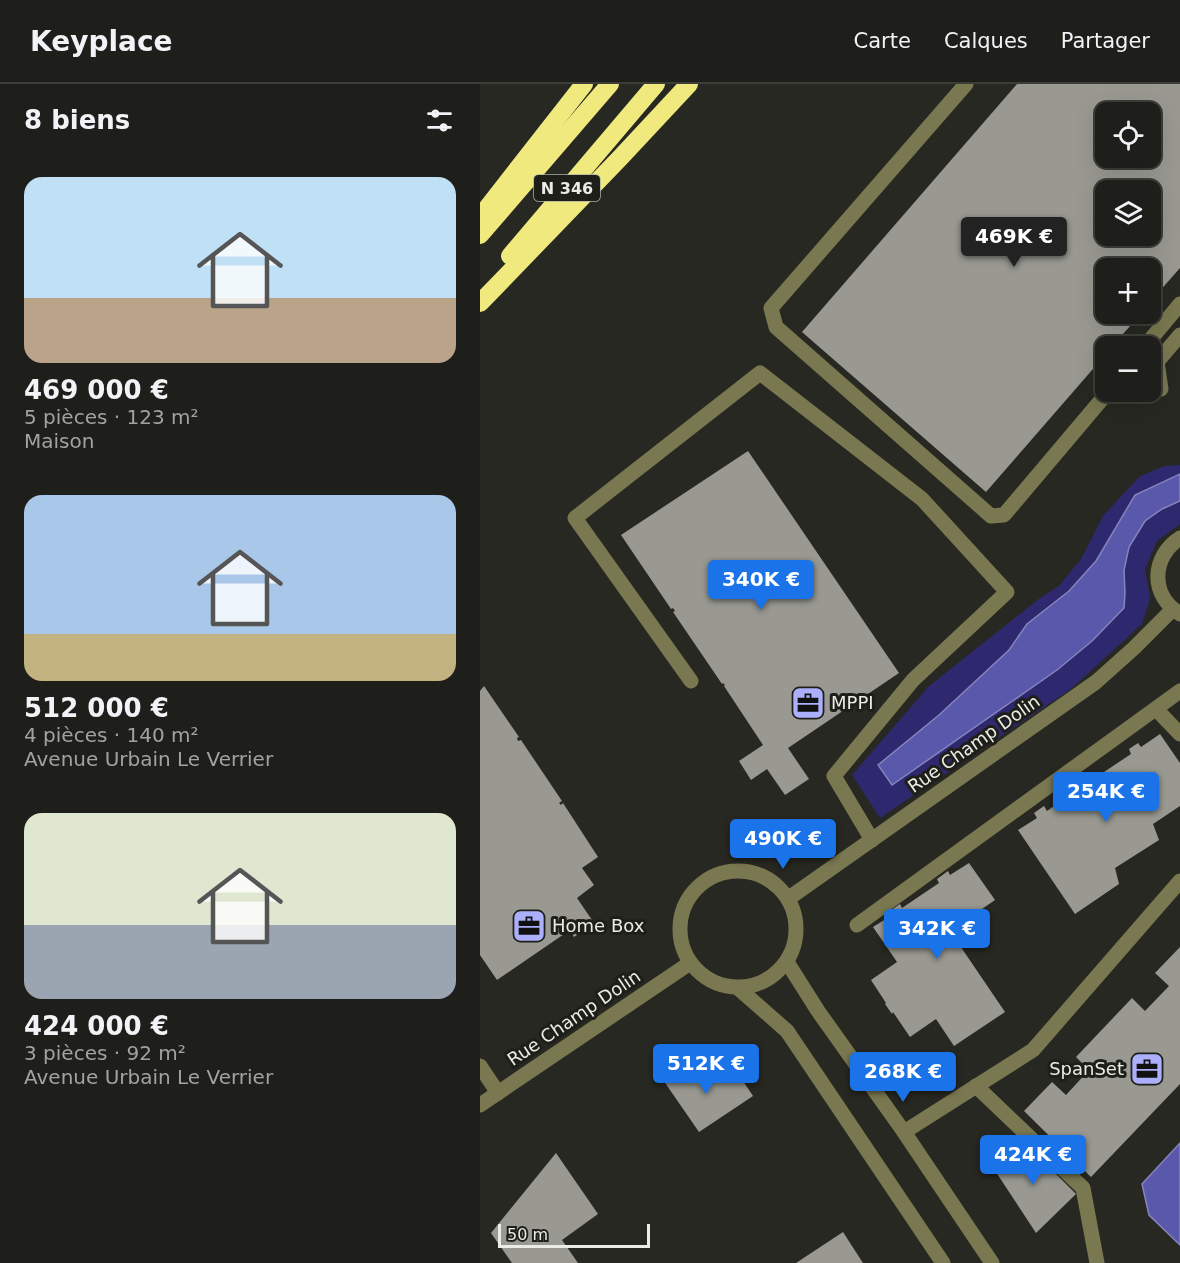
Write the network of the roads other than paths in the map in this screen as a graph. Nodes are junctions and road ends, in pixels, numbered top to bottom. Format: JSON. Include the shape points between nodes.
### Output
{"nodes":[{"id":1,"x":584,"y":84,"type":"edge"},
{"id":2,"x":610,"y":84,"type":"edge"},
{"id":3,"x":656,"y":84,"type":"edge"},
{"id":4,"x":689,"y":84,"type":"edge"},
{"id":5,"x":966,"y":84,"type":"edge"},
{"id":6,"x":480,"y":218,"type":"edge"},
{"id":7,"x":480,"y":235,"type":"edge"},
{"id":8,"x":480,"y":292,"type":"edge"},
{"id":9,"x":480,"y":303,"type":"edge"},
{"id":10,"x":1180,"y":304,"type":"edge"},
{"id":11,"x":1180,"y":335,"type":"edge"},
{"id":12,"x":1153,"y":336,"type":"edge"},
{"id":13,"x":1161,"y":357,"type":"edge"},
{"id":14,"x":1100,"y":402,"type":"edge"},
{"id":15,"x":1180,"y":538,"type":"edge"},
{"id":16,"x":1177,"y":612,"type":"edge"},
{"id":17,"x":691,"y":681,"type":"dead end"},
{"id":18,"x":1180,"y":691,"type":"edge"},
{"id":19,"x":1156,"y":709,"type":"junction"},
{"id":20,"x":1180,"y":734,"type":"edge"},
{"id":21,"x":872,"y":840,"type":"junction"},
{"id":22,"x":1180,"y":881,"type":"edge"},
{"id":23,"x":789,"y":898,"type":"junction"},
{"id":24,"x":856,"y":925,"type":"dead end"},
{"id":25,"x":787,"y":962,"type":"junction"},
{"id":26,"x":690,"y":963,"type":"junction"},
{"id":27,"x":738,"y":988,"type":"junction"},
{"id":28,"x":480,"y":1066,"type":"edge"},
{"id":29,"x":976,"y":1086,"type":"junction"},
{"id":30,"x":498,"y":1093,"type":"junction"},
{"id":31,"x":480,"y":1105,"type":"edge"},
{"id":32,"x":904,"y":1132,"type":"junction"},
{"id":33,"x":943,"y":1263,"type":"edge"},
{"id":34,"x":992,"y":1263,"type":"edge"},
{"id":35,"x":1097,"y":1263,"type":"edge"}],
"edges":[{"from":1,"to":6,"type":"highway"},
{"from":2,"to":7,"type":"highway","number":"N 346"},
{"from":3,"to":8,"type":"highway","number":"N 346"},
{"from":4,"to":9,"type":"highway"},
{"from":5,"to":14,"type":"street","via":[[771,308],[776,327],[991,516],[1004,515]]},
{"from":10,"to":12,"type":"street"},
{"from":11,"to":13,"type":"street"},
{"from":15,"to":16,"type":"street","via":[[1162,556],[1158,569],[1158,584],[1164,598]]},
{"from":16,"to":21,"type":"street","name":"Rue Champ Dolin","via":[[1096,682]]},
{"from":17,"to":21,"type":"street","via":[[575,518],[760,373],[922,499],[1007,592],[913,680],[834,776]]},
{"from":18,"to":19,"type":"street"},
{"from":19,"to":20,"type":"street"},
{"from":19,"to":24,"type":"street"},
{"from":21,"to":23,"type":"street","name":"Rue Champ Dolin"},
{"from":22,"to":29,"type":"street","via":[[1033,1050]]},
{"from":23,"to":25,"type":"street","via":[[796,930],[795,945]]},
{"from":23,"to":26,"type":"street","via":[[762,876],[743,871],[724,872],[706,880],[692,892],[682,909],[681,946]]},
{"from":25,"to":27,"type":"street","via":[[774,976],[757,985]]},
{"from":25,"to":32,"type":"street"},
{"from":26,"to":27,"type":"street","via":[[719,986]]},
{"from":26,"to":30,"type":"street","name":"Rue Champ Dolin"},
{"from":27,"to":33,"type":"street","via":[[788,1031]]},
{"from":28,"to":30,"type":"street"},
{"from":29,"to":32,"type":"street"},
{"from":29,"to":35,"type":"street","via":[[1083,1188]]},
{"from":30,"to":31,"type":"street","name":"Rue Champ Dolin"},
{"from":32,"to":34,"type":"street"}]}
